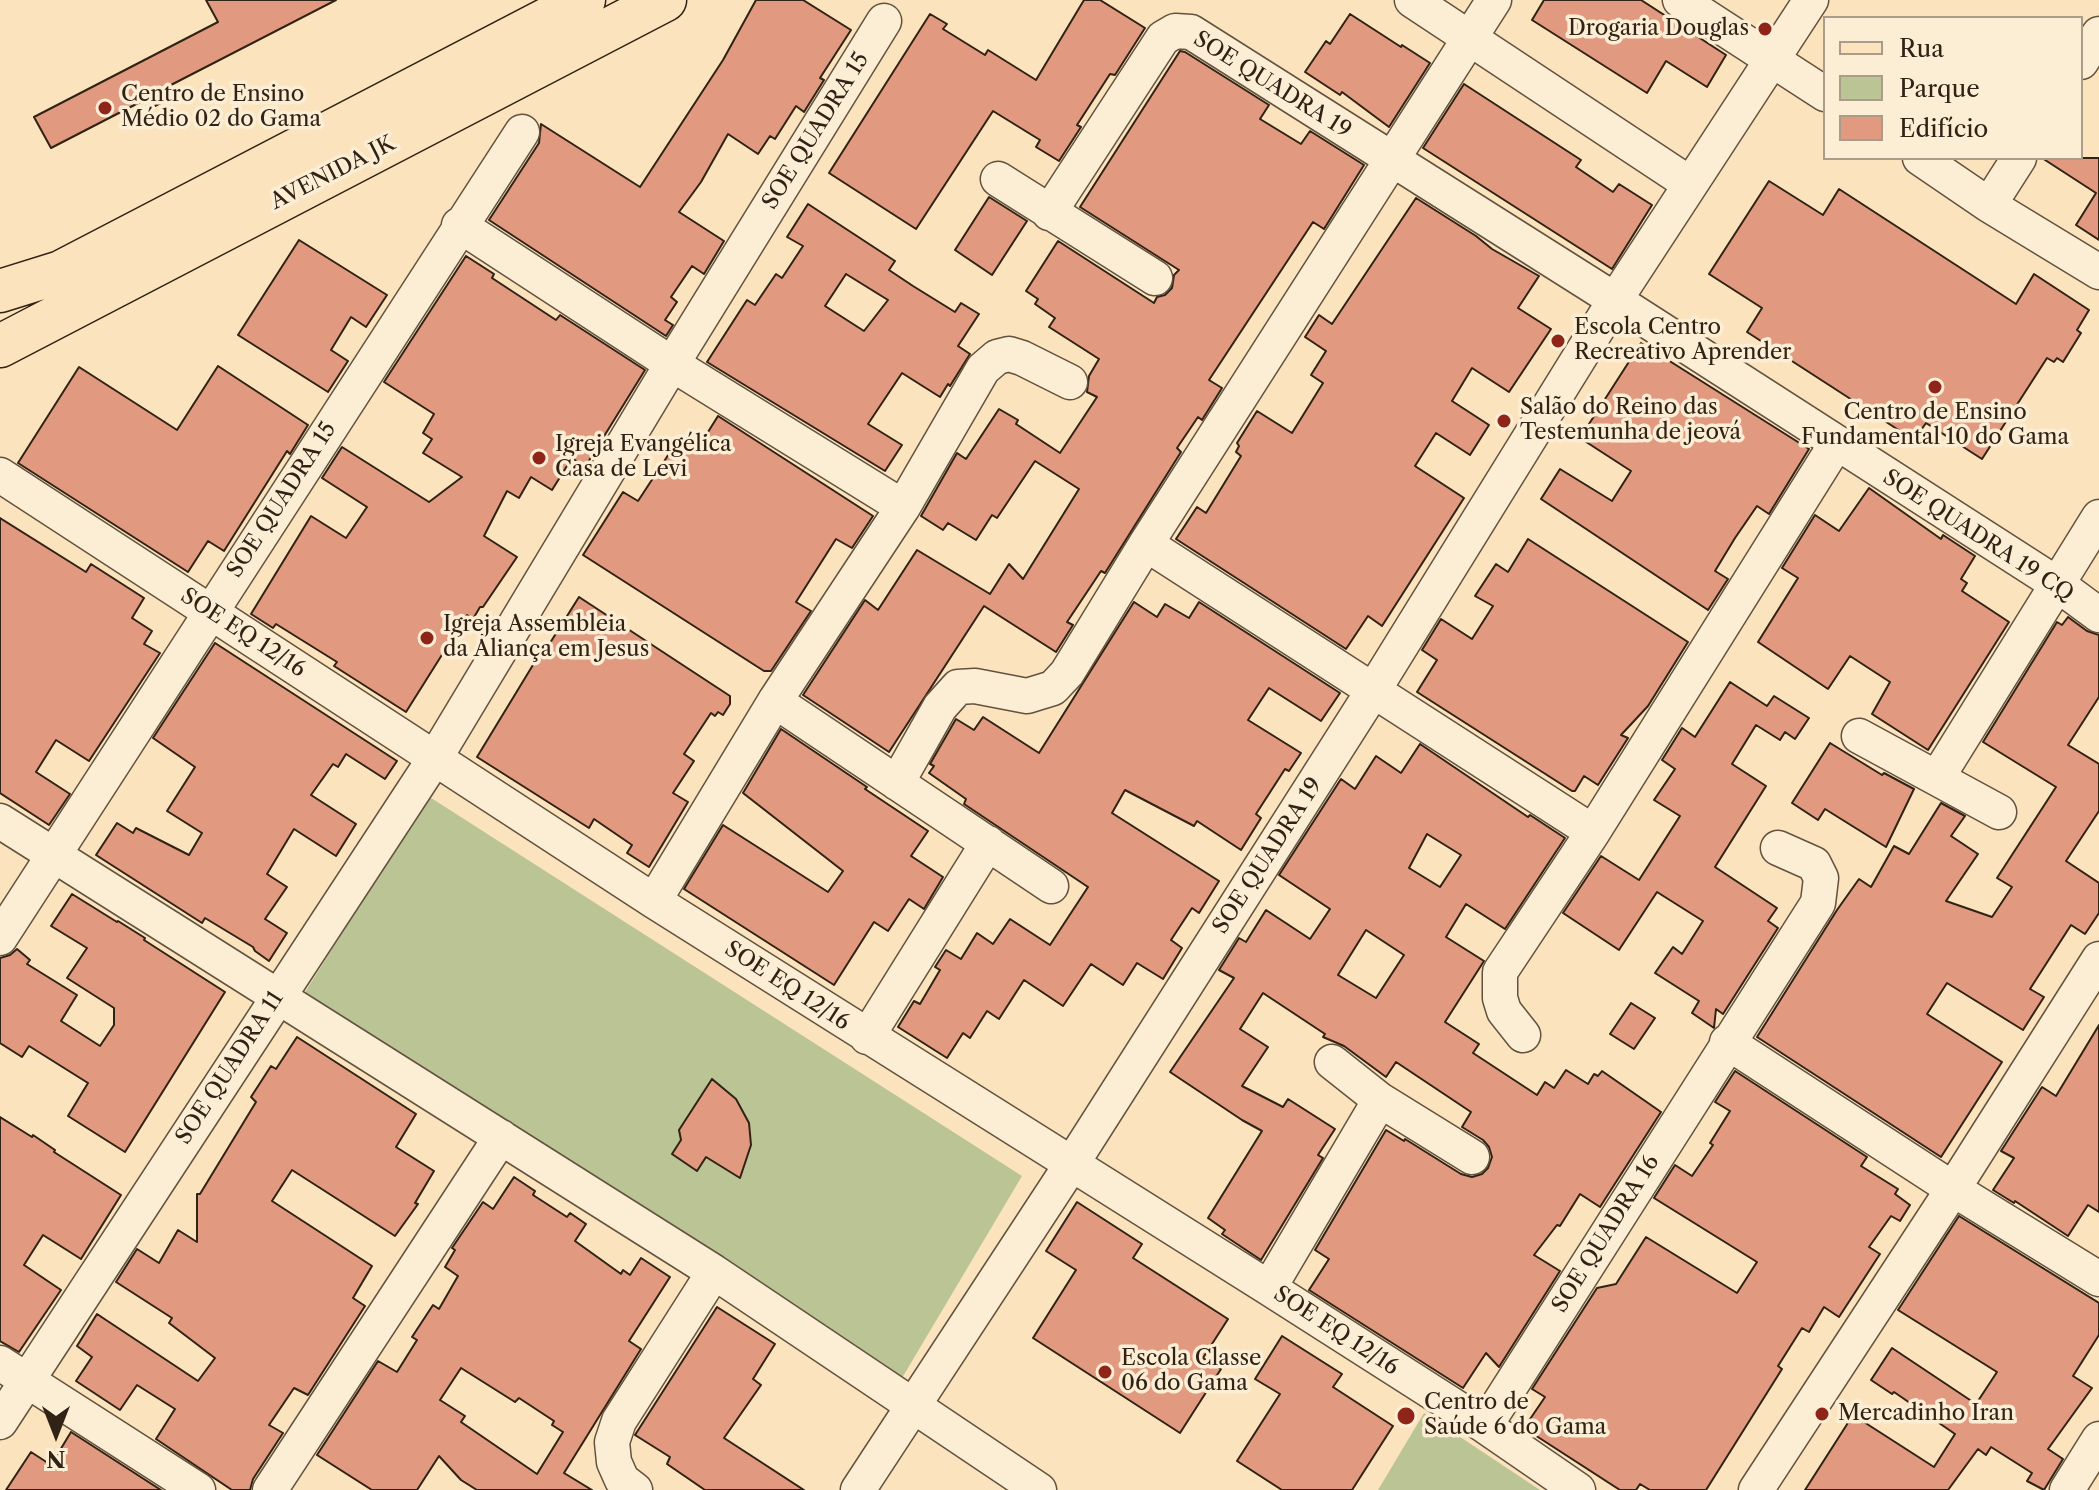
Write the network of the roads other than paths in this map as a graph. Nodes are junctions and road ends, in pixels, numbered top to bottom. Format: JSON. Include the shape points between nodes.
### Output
{"nodes":[{"id":1,"x":584,"y":0,"type":"edge"},
{"id":2,"x":665,"y":0,"type":"edge"},
{"id":3,"x":1412,"y":0,"type":"edge"},
{"id":4,"x":1494,"y":0,"type":"edge"},
{"id":5,"x":1680,"y":0,"type":"edge"},
{"id":6,"x":1811,"y":0,"type":"edge"},
{"id":7,"x":884,"y":21,"type":"dead end"},
{"id":8,"x":2099,"y":34,"type":"edge"},
{"id":9,"x":1468,"y":38,"type":"junction"},
{"id":10,"x":1773,"y":59,"type":"junction"},
{"id":11,"x":2083,"y":59,"type":"edge"},
{"id":12,"x":1823,"y":93,"type":"edge"},
{"id":13,"x":522,"y":132,"type":"dead end"},
{"id":14,"x":1394,"y":160,"type":"junction"},
{"id":15,"x":1923,"y":160,"type":"edge"},
{"id":16,"x":2018,"y":160,"type":"edge"},
{"id":17,"x":998,"y":179,"type":"dead end"},
{"id":18,"x":1690,"y":184,"type":"junction"},
{"id":19,"x":1989,"y":205,"type":"junction"},
{"id":20,"x":1049,"y":213,"type":"junction"},
{"id":21,"x":459,"y":225,"type":"junction"},
{"id":22,"x":2099,"y":272,"type":"edge"},
{"id":23,"x":1155,"y":278,"type":"dead end"},
{"id":24,"x":0,"y":291,"type":"edge"},
{"id":25,"x":1615,"y":300,"type":"junction"},
{"id":26,"x":0,"y":346,"type":"edge"},
{"id":27,"x":672,"y":364,"type":"junction"},
{"id":28,"x":1070,"y":382,"type":"dead end"},
{"id":29,"x":1836,"y":444,"type":"junction"},
{"id":30,"x":0,"y":475,"type":"edge"},
{"id":31,"x":903,"y":507,"type":"junction"},
{"id":32,"x":2099,"y":517,"type":"edge"},
{"id":33,"x":1146,"y":544,"type":"junction"},
{"id":34,"x":2057,"y":584,"type":"junction"},
{"id":35,"x":209,"y":611,"type":"junction"},
{"id":36,"x":2099,"y":615,"type":"edge"},
{"id":37,"x":1373,"y":691,"type":"junction"},
{"id":38,"x":775,"y":701,"type":"junction"},
{"id":39,"x":1859,"y":736,"type":"dead end"},
{"id":40,"x":435,"y":758,"type":"junction"},
{"id":41,"x":1937,"y":778,"type":"junction"},
{"id":42,"x":897,"y":783,"type":"junction"},
{"id":43,"x":1999,"y":812,"type":"dead end"},
{"id":44,"x":0,"y":821,"type":"edge"},
{"id":45,"x":1593,"y":832,"type":"junction"},
{"id":46,"x":988,"y":843,"type":"junction"},
{"id":47,"x":1778,"y":848,"type":"dead end"},
{"id":48,"x":54,"y":856,"type":"junction"},
{"id":49,"x":1051,"y":886,"type":"dead end"},
{"id":50,"x":654,"y":901,"type":"junction"},
{"id":51,"x":0,"y":938,"type":"edge"},
{"id":52,"x":2099,"y":959,"type":"edge"},
{"id":53,"x":277,"y":997,"type":"junction"},
{"id":54,"x":1523,"y":1035,"type":"dead end"},
{"id":55,"x":867,"y":1037,"type":"junction"},
{"id":56,"x":1727,"y":1042,"type":"junction"},
{"id":57,"x":1332,"y":1062,"type":"dead end"},
{"id":58,"x":1380,"y":1100,"type":"junction"},
{"id":59,"x":501,"y":1137,"type":"junction"},
{"id":60,"x":1472,"y":1157,"type":"dead end"},
{"id":61,"x":1071,"y":1165,"type":"junction"},
{"id":62,"x":1953,"y":1189,"type":"junction"},
{"id":63,"x":714,"y":1272,"type":"junction"},
{"id":64,"x":2099,"y":1279,"type":"edge"},
{"id":65,"x":1269,"y":1288,"type":"junction"},
{"id":66,"x":13,"y":1371,"type":"edge"},
{"id":67,"x":913,"y":1406,"type":"junction"},
{"id":68,"x":0,"y":1422,"type":"edge"},
{"id":69,"x":1485,"y":1426,"type":"junction"},
{"id":70,"x":2099,"y":1439,"type":"edge"},
{"id":71,"x":198,"y":1490,"type":"edge"},
{"id":72,"x":270,"y":1490,"type":"edge"},
{"id":73,"x":635,"y":1490,"type":"edge"},
{"id":74,"x":858,"y":1490,"type":"edge"},
{"id":75,"x":1039,"y":1490,"type":"edge"},
{"id":76,"x":1578,"y":1490,"type":"edge"},
{"id":77,"x":1756,"y":1490,"type":"edge"},
{"id":78,"x":2067,"y":1490,"type":"edge"}],
"edges":[{"from":1,"to":24,"type":"main road","name":"AVENIDA JK","via":[[61,272]]},
{"from":2,"to":26,"type":"main road","name":"AVENIDA JK"},
{"from":3,"to":9,"type":"street"},
{"from":4,"to":9,"type":"street"},
{"from":5,"to":10,"type":"street"},
{"from":6,"to":10,"type":"street","name":"SOE QUADRA 19"},
{"from":7,"to":27,"type":"street","name":"SOE QUADRA 15"},
{"from":8,"to":11,"type":"street"},
{"from":9,"to":14,"type":"street"},
{"from":9,"to":18,"type":"street"},
{"from":10,"to":12,"type":"street"},
{"from":10,"to":18,"type":"street","name":"SOE QUADRA 19"},
{"from":13,"to":21,"type":"street","name":"SOE QUADRA 15"},
{"from":14,"to":20,"type":"street","name":"SOE QUADRA 19","via":[[1191,32],[1175,31],[1151,55]]},
{"from":14,"to":25,"type":"street","name":"SOE QUADRA 19"},
{"from":14,"to":33,"type":"street"},
{"from":15,"to":19,"type":"street"},
{"from":16,"to":19,"type":"street"},
{"from":17,"to":20,"type":"street"},
{"from":18,"to":25,"type":"street","name":"SOE QUADRA 19"},
{"from":19,"to":22,"type":"street"},
{"from":20,"to":23,"type":"street"},
{"from":21,"to":27,"type":"street"},
{"from":21,"to":35,"type":"street","name":"SOE QUADRA 15"},
{"from":25,"to":29,"type":"street","name":"SOE QUADRA 19 CQ"},
{"from":25,"to":37,"type":"street","name":"SOE QUADRA 19"},
{"from":27,"to":31,"type":"street"},
{"from":27,"to":40,"type":"street","name":"SOE QUADRA 15"},
{"from":28,"to":31,"type":"street","via":[[1022,358],[997,357],[983,369]]},
{"from":29,"to":34,"type":"street","name":"SOE QUADRA 19 CQ"},
{"from":29,"to":45,"type":"street"},
{"from":30,"to":35,"type":"street","name":"SOE EQ 12/16"},
{"from":31,"to":38,"type":"street"},
{"from":32,"to":34,"type":"street"},
{"from":33,"to":37,"type":"street"},
{"from":33,"to":42,"type":"street","via":[[1053,688],[1027,696],[958,687],[940,707]]},
{"from":34,"to":36,"type":"street","name":"SOE QUADRA 19 CQ"},
{"from":34,"to":41,"type":"street"},
{"from":35,"to":40,"type":"street","name":"SOE EQ 12/16"},
{"from":35,"to":48,"type":"street","name":"SOE QUADRA 15"},
{"from":37,"to":45,"type":"street"},
{"from":37,"to":61,"type":"street","name":"SOE QUADRA 19"},
{"from":38,"to":42,"type":"street"},
{"from":38,"to":50,"type":"street"},
{"from":39,"to":41,"type":"street"},
{"from":40,"to":50,"type":"street","name":"SOE EQ 12/16"},
{"from":40,"to":53,"type":"street","name":"SOE QUADRA 11"},
{"from":41,"to":43,"type":"street"},
{"from":42,"to":46,"type":"street"},
{"from":44,"to":48,"type":"street"},
{"from":45,"to":54,"type":"street","via":[[1500,972],[1504,1011]]},
{"from":46,"to":49,"type":"street"},
{"from":46,"to":55,"type":"street"},
{"from":47,"to":56,"type":"street","name":"SOE QUADRA 16","via":[[1814,864],[1821,878],[1818,903]]},
{"from":48,"to":51,"type":"street"},
{"from":48,"to":53,"type":"street"},
{"from":50,"to":55,"type":"street","name":"SOE EQ 12/16"},
{"from":52,"to":62,"type":"street"},
{"from":53,"to":59,"type":"street"},
{"from":53,"to":66,"type":"street","name":"SOE QUADRA 11"},
{"from":55,"to":61,"type":"street","name":"SOE EQ 12/16"},
{"from":56,"to":62,"type":"street"},
{"from":56,"to":69,"type":"street","name":"SOE QUADRA 16"},
{"from":57,"to":58,"type":"street"},
{"from":58,"to":60,"type":"street"},
{"from":58,"to":65,"type":"street"},
{"from":59,"to":63,"type":"street"},
{"from":59,"to":72,"type":"street"},
{"from":61,"to":65,"type":"street","name":"SOE EQ 12/16"},
{"from":61,"to":67,"type":"street","name":"SOE QUADRA 19"},
{"from":62,"to":64,"type":"street"},
{"from":62,"to":77,"type":"street"},
{"from":63,"to":67,"type":"street"},
{"from":63,"to":73,"type":"street","via":[[619,1421],[612,1442],[614,1462],[622,1480]]},
{"from":65,"to":69,"type":"street","name":"SOE EQ 12/16"},
{"from":66,"to":68,"type":"street","name":"SOE QUADRA 11"},
{"from":66,"to":71,"type":"street"},
{"from":67,"to":74,"type":"street","name":"SOE QUADRA 19"},
{"from":67,"to":75,"type":"street"},
{"from":69,"to":76,"type":"street","name":"SOE EQ 12/16"},
{"from":70,"to":78,"type":"street"}]}
